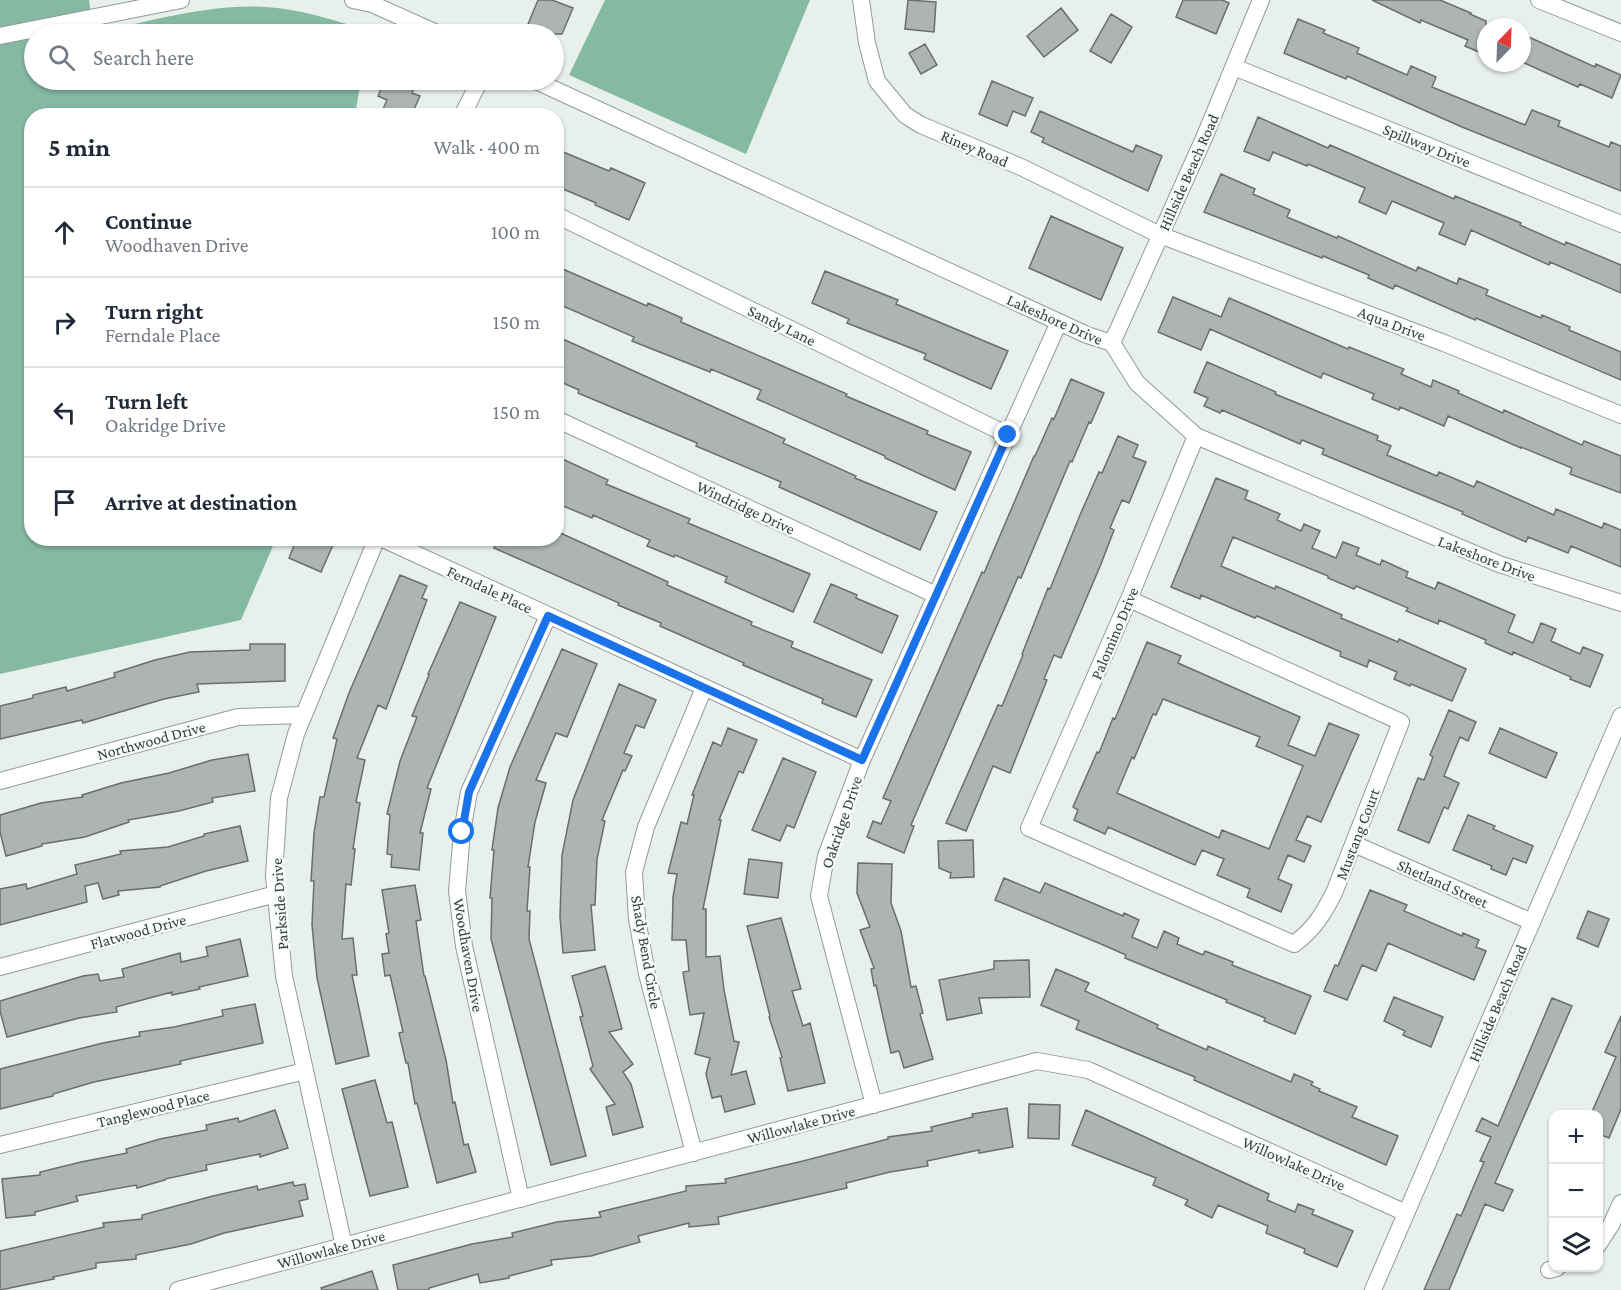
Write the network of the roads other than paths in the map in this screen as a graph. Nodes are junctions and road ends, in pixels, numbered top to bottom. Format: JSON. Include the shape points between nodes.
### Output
{"nodes":[{"id":1,"x":181,"y":0,"type":"edge"},
{"id":2,"x":353,"y":0,"type":"edge"},
{"id":3,"x":861,"y":0,"type":"edge"},
{"id":4,"x":1261,"y":0,"type":"edge"},
{"id":5,"x":1539,"y":0,"type":"edge"},
{"id":6,"x":60,"y":24,"type":"edge"},
{"id":7,"x":417,"y":24,"type":"edge"},
{"id":8,"x":24,"y":31,"type":"edge"},
{"id":9,"x":1621,"y":33,"type":"edge"},
{"id":10,"x":0,"y":36,"type":"edge"},
{"id":11,"x":1234,"y":67,"type":"junction"},
{"id":12,"x":475,"y":90,"type":"edge"},
{"id":13,"x":556,"y":90,"type":"edge"},
{"id":14,"x":466,"y":108,"type":"edge"},
{"id":15,"x":564,"y":219,"type":"edge"},
{"id":16,"x":1621,"y":224,"type":"edge"},
{"id":17,"x":1160,"y":235,"type":"junction"},
{"id":18,"x":1059,"y":322,"type":"junction"},
{"id":19,"x":1112,"y":343,"type":"junction"},
{"id":20,"x":1621,"y":415,"type":"edge"},
{"id":21,"x":564,"y":423,"type":"edge"},
{"id":22,"x":1008,"y":435,"type":"junction"},
{"id":23,"x":1196,"y":436,"type":"junction"},
{"id":24,"x":376,"y":546,"type":"edge"},
{"id":25,"x":396,"y":546,"type":"edge"},
{"id":26,"x":936,"y":595,"type":"junction"},
{"id":27,"x":1129,"y":599,"type":"junction"},
{"id":28,"x":1621,"y":603,"type":"edge"},
{"id":29,"x":548,"y":616,"type":"junction"},
{"id":30,"x":704,"y":688,"type":"junction"},
{"id":31,"x":304,"y":715,"type":"junction"},
{"id":32,"x":1621,"y":716,"type":"edge"},
{"id":33,"x":862,"y":760,"type":"junction"},
{"id":34,"x":0,"y":781,"type":"edge"},
{"id":35,"x":1029,"y":828,"type":"joint"},
{"id":36,"x":1354,"y":844,"type":"junction"},
{"id":37,"x":276,"y":894,"type":"junction"},
{"id":38,"x":1532,"y":922,"type":"junction"},
{"id":39,"x":0,"y":967,"type":"edge"},
{"id":40,"x":305,"y":1071,"type":"junction"},
{"id":41,"x":874,"y":1105,"type":"junction"},
{"id":42,"x":0,"y":1145,"type":"edge"},
{"id":43,"x":694,"y":1153,"type":"junction"},
{"id":44,"x":521,"y":1199,"type":"junction"},
{"id":45,"x":1621,"y":1203,"type":"edge"},
{"id":46,"x":1406,"y":1213,"type":"junction"},
{"id":47,"x":1603,"y":1238,"type":"edge"},
{"id":48,"x":344,"y":1246,"type":"junction"},
{"id":49,"x":178,"y":1290,"type":"edge"},
{"id":50,"x":1373,"y":1290,"type":"edge"}],
"edges":[{"from":1,"to":6,"type":"street"},
{"from":2,"to":7,"type":"street"},
{"from":3,"to":17,"type":"street","name":"Riney Road","via":[[877,81],[905,115]]},
{"from":4,"to":11,"type":"street","name":"Hillside Beach Road"},
{"from":5,"to":9,"type":"street"},
{"from":8,"to":10,"type":"street"},
{"from":11,"to":16,"type":"street","name":"Spillway Drive"},
{"from":11,"to":17,"type":"street","name":"Hillside Beach Road"},
{"from":12,"to":14,"type":"street"},
{"from":13,"to":18,"type":"street","name":"Lakeshore Drive"},
{"from":15,"to":22,"type":"street","name":"Sandy Lane"},
{"from":17,"to":19,"type":"street","name":"Hillside Beach Road"},
{"from":17,"to":20,"type":"street","name":"Aqua Drive"},
{"from":18,"to":19,"type":"street","name":"Lakeshore Drive"},
{"from":18,"to":22,"type":"street","name":"Oakridge Drive"},
{"from":19,"to":23,"type":"street","name":"Lakeshore Drive","via":[[1137,383]]},
{"from":21,"to":26,"type":"street","name":"Windridge Drive"},
{"from":22,"to":26,"type":"street","name":"Oakridge Drive"},
{"from":23,"to":27,"type":"street","name":"Palomino Drive"},
{"from":23,"to":28,"type":"street","name":"Lakeshore Drive","via":[[1498,564]]},
{"from":24,"to":31,"type":"street","name":"Parkside Drive"},
{"from":25,"to":29,"type":"street","name":"Ferndale Place"},
{"from":26,"to":33,"type":"street","name":"Oakridge Drive"},
{"from":27,"to":35,"type":"street","name":"Palomino Drive"},
{"from":27,"to":36,"type":"street","name":"Mustang Court","via":[[1401,722]]},
{"from":29,"to":30,"type":"street","name":"Ferndale Place"},
{"from":29,"to":44,"type":"street","name":"Woodhaven Drive","via":[[469,792],[457,891],[464,946]]},
{"from":30,"to":33,"type":"street","name":"Ferndale Place"},
{"from":30,"to":43,"type":"street","name":"Shady Bend Circle","via":[[646,827],[634,872],[647,974]]},
{"from":31,"to":34,"type":"street","name":"Northwood Drive","via":[[238,717]]},
{"from":31,"to":37,"type":"street","name":"Parkside Drive","via":[[279,798]]},
{"from":32,"to":38,"type":"street","name":"Hillside Beach Road"},
{"from":33,"to":41,"type":"street","name":"Oakridge Drive","via":[[826,856],[819,896]]},
{"from":35,"to":36,"type":"street","name":"Mustang Court","via":[[1293,944],[1311,932],[1322,916]]},
{"from":36,"to":38,"type":"street","name":"Shetland Street"},
{"from":37,"to":39,"type":"street","name":"Flatwood Drive"},
{"from":37,"to":40,"type":"street","name":"Parkside Drive","via":[[285,976]]},
{"from":38,"to":46,"type":"street","name":"Hillside Beach Road"},
{"from":40,"to":42,"type":"street","name":"Tanglewood Place"},
{"from":40,"to":48,"type":"street","name":"Parkside Drive"},
{"from":41,"to":43,"type":"street","name":"Willowlake Drive"},
{"from":41,"to":46,"type":"street","name":"Willowlake Drive","via":[[1037,1061],[1088,1070]]},
{"from":43,"to":44,"type":"street","name":"Willowlake Drive"},
{"from":44,"to":48,"type":"street","name":"Willowlake Drive"},
{"from":45,"to":47,"type":"street"},
{"from":46,"to":50,"type":"street","name":"Hillside Beach Road"},
{"from":48,"to":49,"type":"street","name":"Willowlake Drive"}]}
